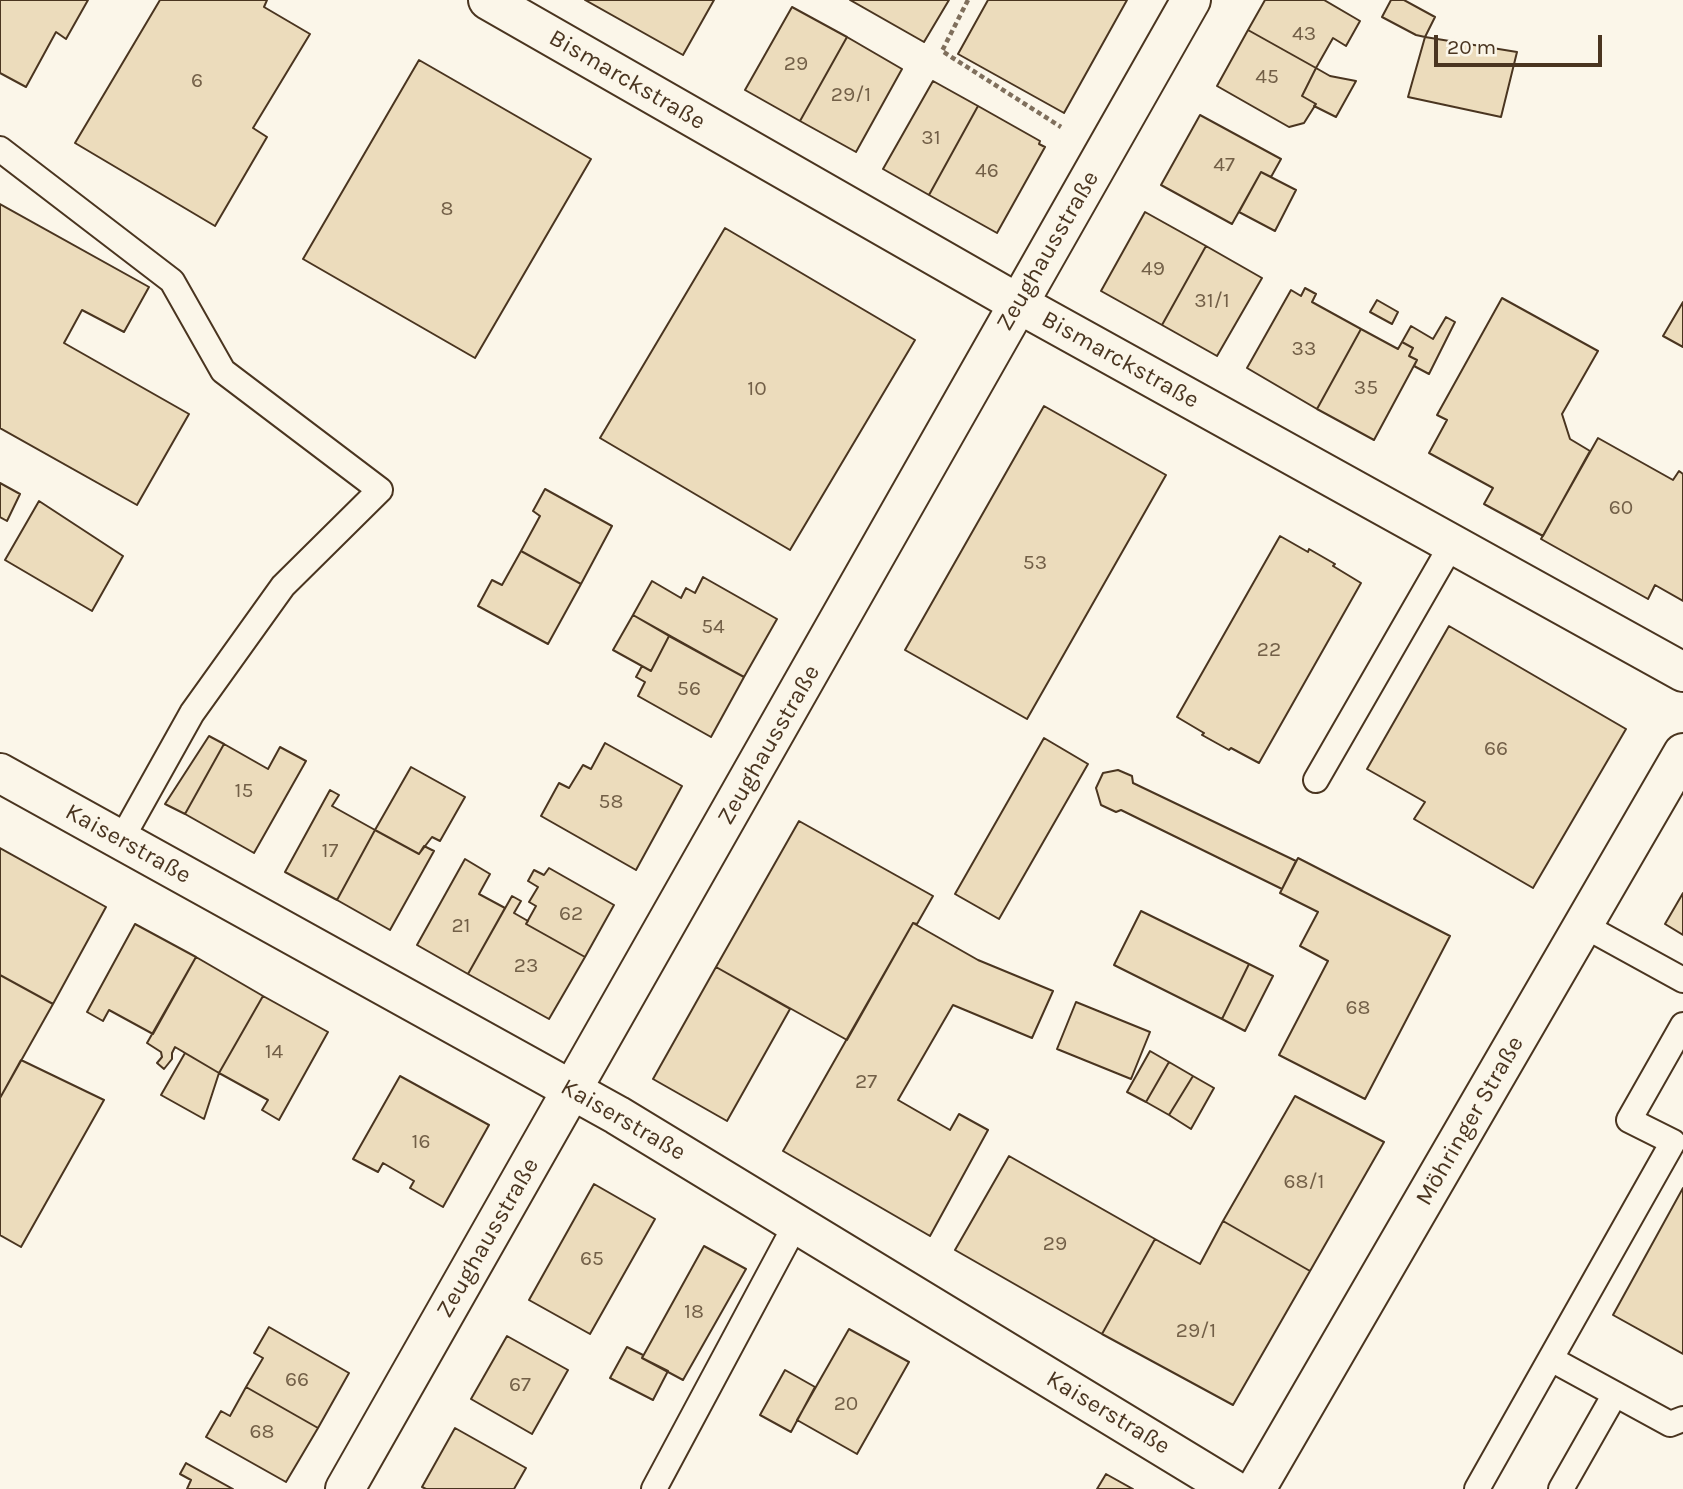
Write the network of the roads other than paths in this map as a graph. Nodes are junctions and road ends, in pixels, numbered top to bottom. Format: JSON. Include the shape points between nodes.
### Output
{"nodes":[{"id":1,"x":488,"y":0,"type":"edge"},
{"id":2,"x":1191,"y":0,"type":"edge"},
{"id":3,"x":0,"y":149,"type":"edge"},
{"id":4,"x":1018,"y":304,"type":"junction"},
{"id":5,"x":1452,"y":544,"type":"junction"},
{"id":6,"x":1683,"y":672,"type":"edge"},
{"id":7,"x":1683,"y":753,"type":"edge"},
{"id":8,"x":0,"y":773,"type":"edge"},
{"id":9,"x":1316,"y":780,"type":"dead end"},
{"id":10,"x":121,"y":840,"type":"junction"},
{"id":11,"x":1583,"y":925,"type":"junction"},
{"id":12,"x":1683,"y":980,"type":"edge"},
{"id":13,"x":1683,"y":1025,"type":"edge"},
{"id":14,"x":572,"y":1090,"type":"junction"},
{"id":15,"x":796,"y":1224,"type":"junction"},
{"id":16,"x":1551,"y":1359,"type":"junction"},
{"id":17,"x":1615,"y":1394,"type":"junction"},
{"id":18,"x":1683,"y":1419,"type":"edge"},
{"id":19,"x":345,"y":1489,"type":"edge"},
{"id":20,"x":654,"y":1489,"type":"edge"},
{"id":21,"x":1233,"y":1489,"type":"edge"},
{"id":22,"x":1256,"y":1489,"type":"edge"},
{"id":23,"x":1477,"y":1489,"type":"edge"},
{"id":24,"x":1561,"y":1489,"type":"edge"}],
"edges":[{"from":1,"to":4,"type":"street","name":"Bismarckstraße"},
{"from":2,"to":4,"type":"street","name":"Zeughausstraße"},
{"from":3,"to":10,"type":"lane","via":[[172,281],[223,371],[380,490],[283,586],[192,713]]},
{"from":4,"to":5,"type":"street","name":"Bismarckstraße"},
{"from":4,"to":14,"type":"street","name":"Zeughausstraße"},
{"from":5,"to":6,"type":"street","name":"Bismarckstraße"},
{"from":5,"to":9,"type":"lane"},
{"from":7,"to":11,"type":"street","name":"Möhringer Straße"},
{"from":8,"to":10,"type":"street","name":"Kaiserstraße"},
{"from":10,"to":14,"type":"street","name":"Kaiserstraße"},
{"from":11,"to":12,"type":"lane"},
{"from":11,"to":22,"type":"street","name":"Möhringer Straße"},
{"from":13,"to":16,"type":"lane","via":[[1629,1120],[1673,1142]]},
{"from":14,"to":15,"type":"street","name":"Kaiserstraße"},
{"from":14,"to":19,"type":"street","name":"Zeughausstraße"},
{"from":15,"to":20,"type":"lane"},
{"from":15,"to":21,"type":"street","name":"Kaiserstraße"},
{"from":16,"to":17,"type":"lane"},
{"from":16,"to":23,"type":"lane"},
{"from":17,"to":18,"type":"lane","via":[[1670,1424]]},
{"from":17,"to":24,"type":"lane"}]}
